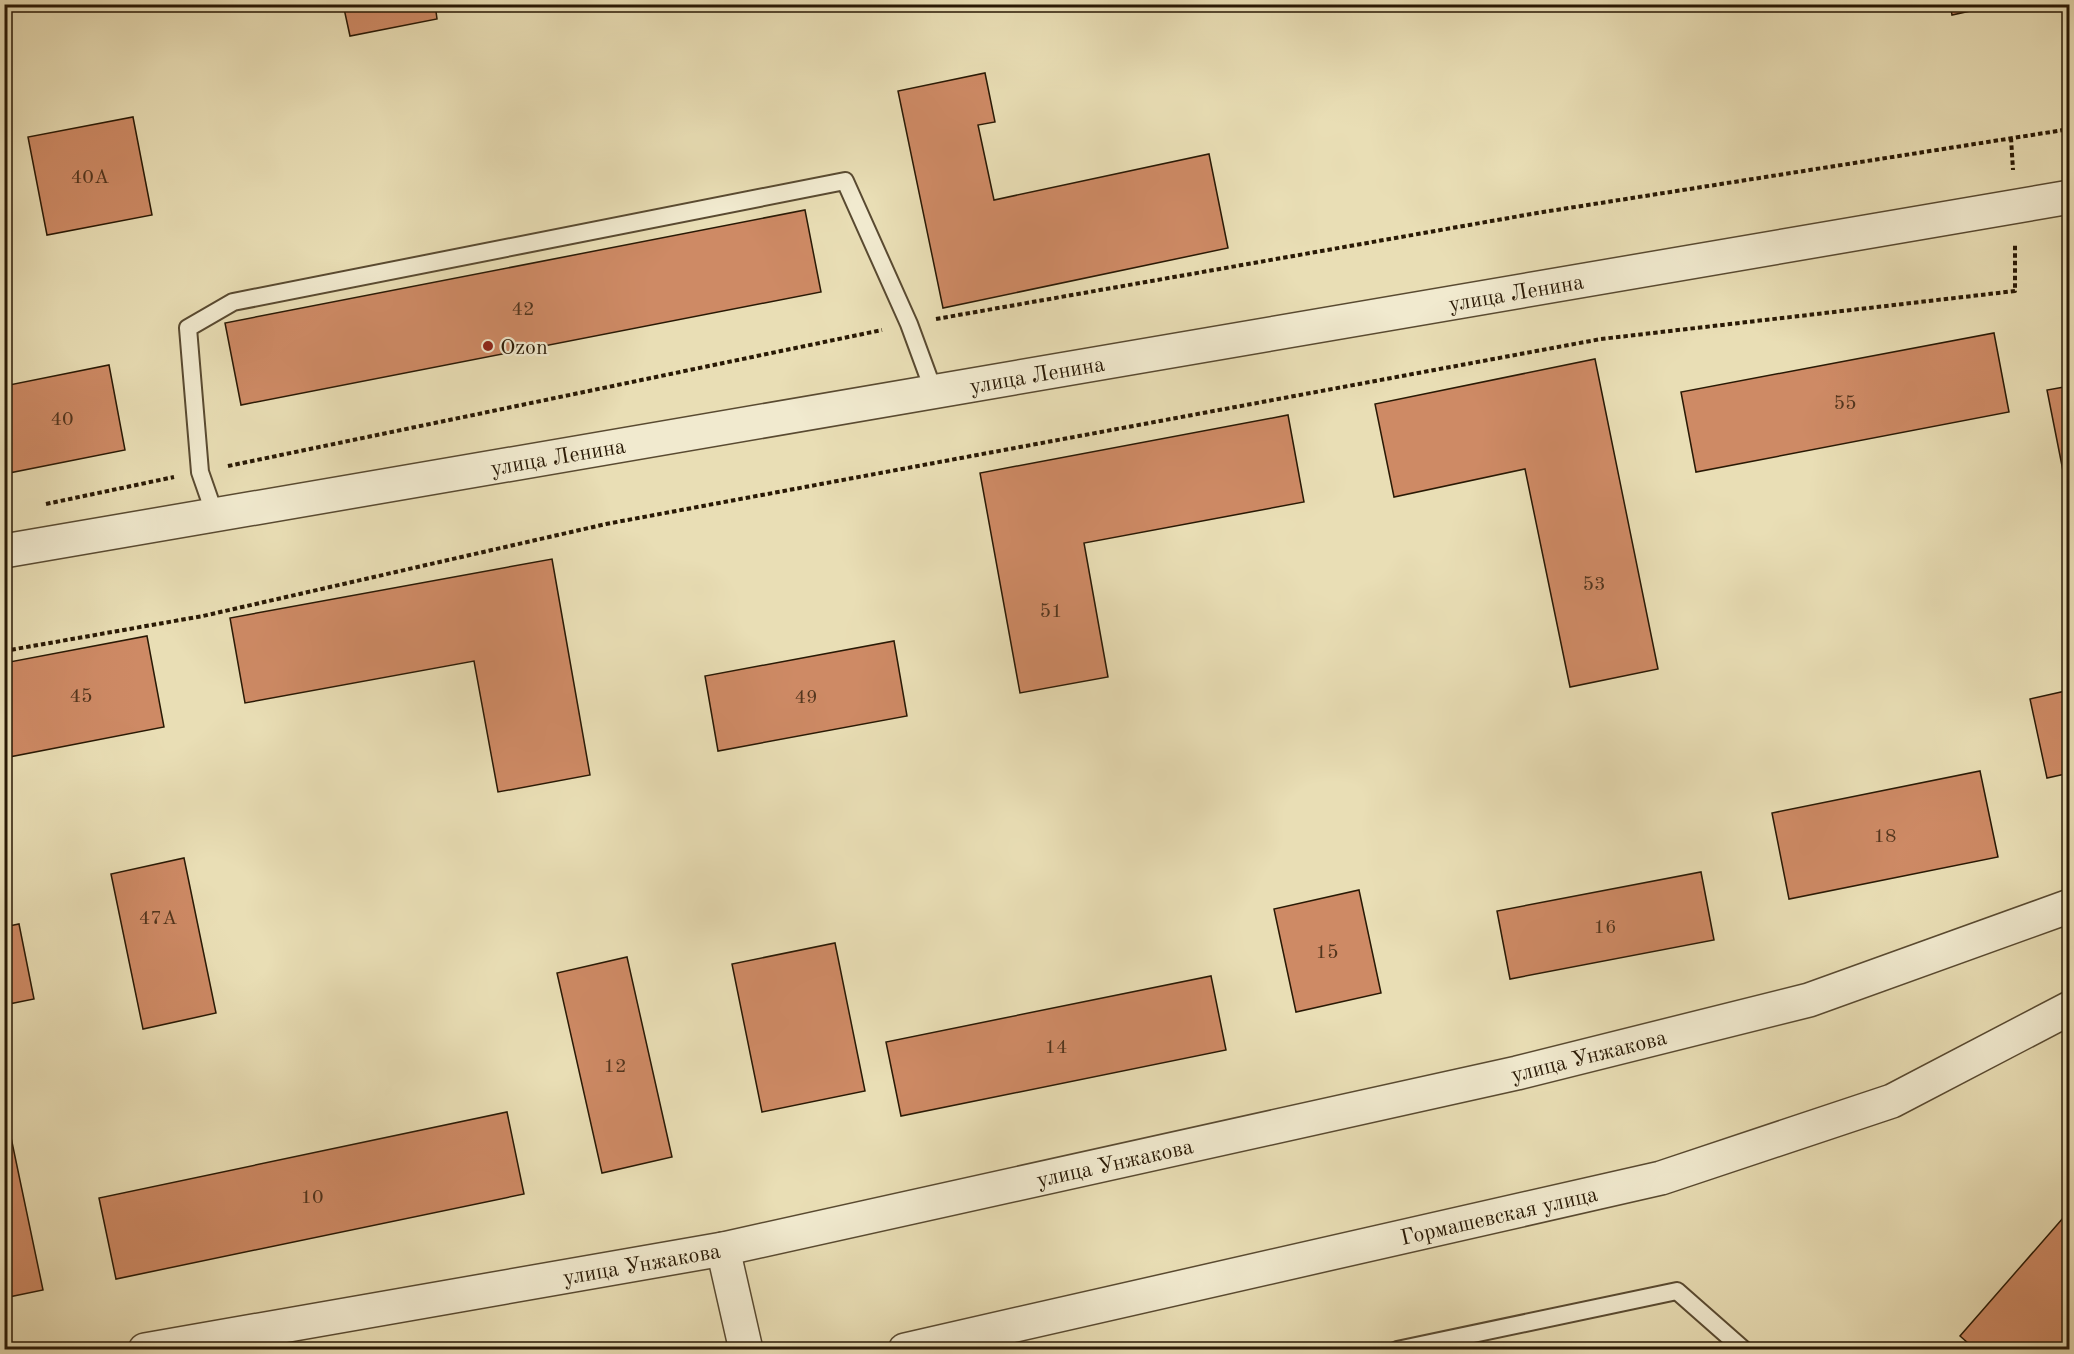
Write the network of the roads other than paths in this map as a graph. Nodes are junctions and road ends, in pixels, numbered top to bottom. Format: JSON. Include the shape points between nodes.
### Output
{"nodes":[{"id":1,"x":2070,"y":197,"type":"edge"},
{"id":2,"x":934,"y":392,"type":"junction"},
{"id":3,"x":215,"y":515,"type":"junction"},
{"id":4,"x":4,"y":551,"type":"edge"},
{"id":5,"x":2070,"y":906,"type":"edge"},
{"id":6,"x":2070,"y":1008,"type":"edge"},
{"id":7,"x":723,"y":1249,"type":"junction"},
{"id":8,"x":146,"y":1350,"type":"edge"},
{"id":9,"x":746,"y":1350,"type":"edge"},
{"id":10,"x":905,"y":1350,"type":"edge"},
{"id":11,"x":1397,"y":1350,"type":"edge"},
{"id":12,"x":1744,"y":1350,"type":"edge"}],
"edges":[{"from":1,"to":2,"type":"street","name":"улица Ленина"},
{"from":2,"to":3,"type":"street","name":"улица Ленина"},
{"from":2,"to":3,"type":"lane","via":[[909,324],[845,181],[233,302],[188,328],[201,472]]},
{"from":3,"to":4,"type":"street","name":"улица Ленина"},
{"from":5,"to":7,"type":"street","name":"улица Унжакова","via":[[1798,1003],[1517,1073]]},
{"from":6,"to":10,"type":"street","name":"Гормашевская улица","via":[[1892,1101],[1661,1178]]},
{"from":7,"to":8,"type":"street","name":"улица Унжакова"},
{"from":7,"to":9,"type":"street"},
{"from":11,"to":12,"type":"lane","via":[[1677,1291]]}]}
